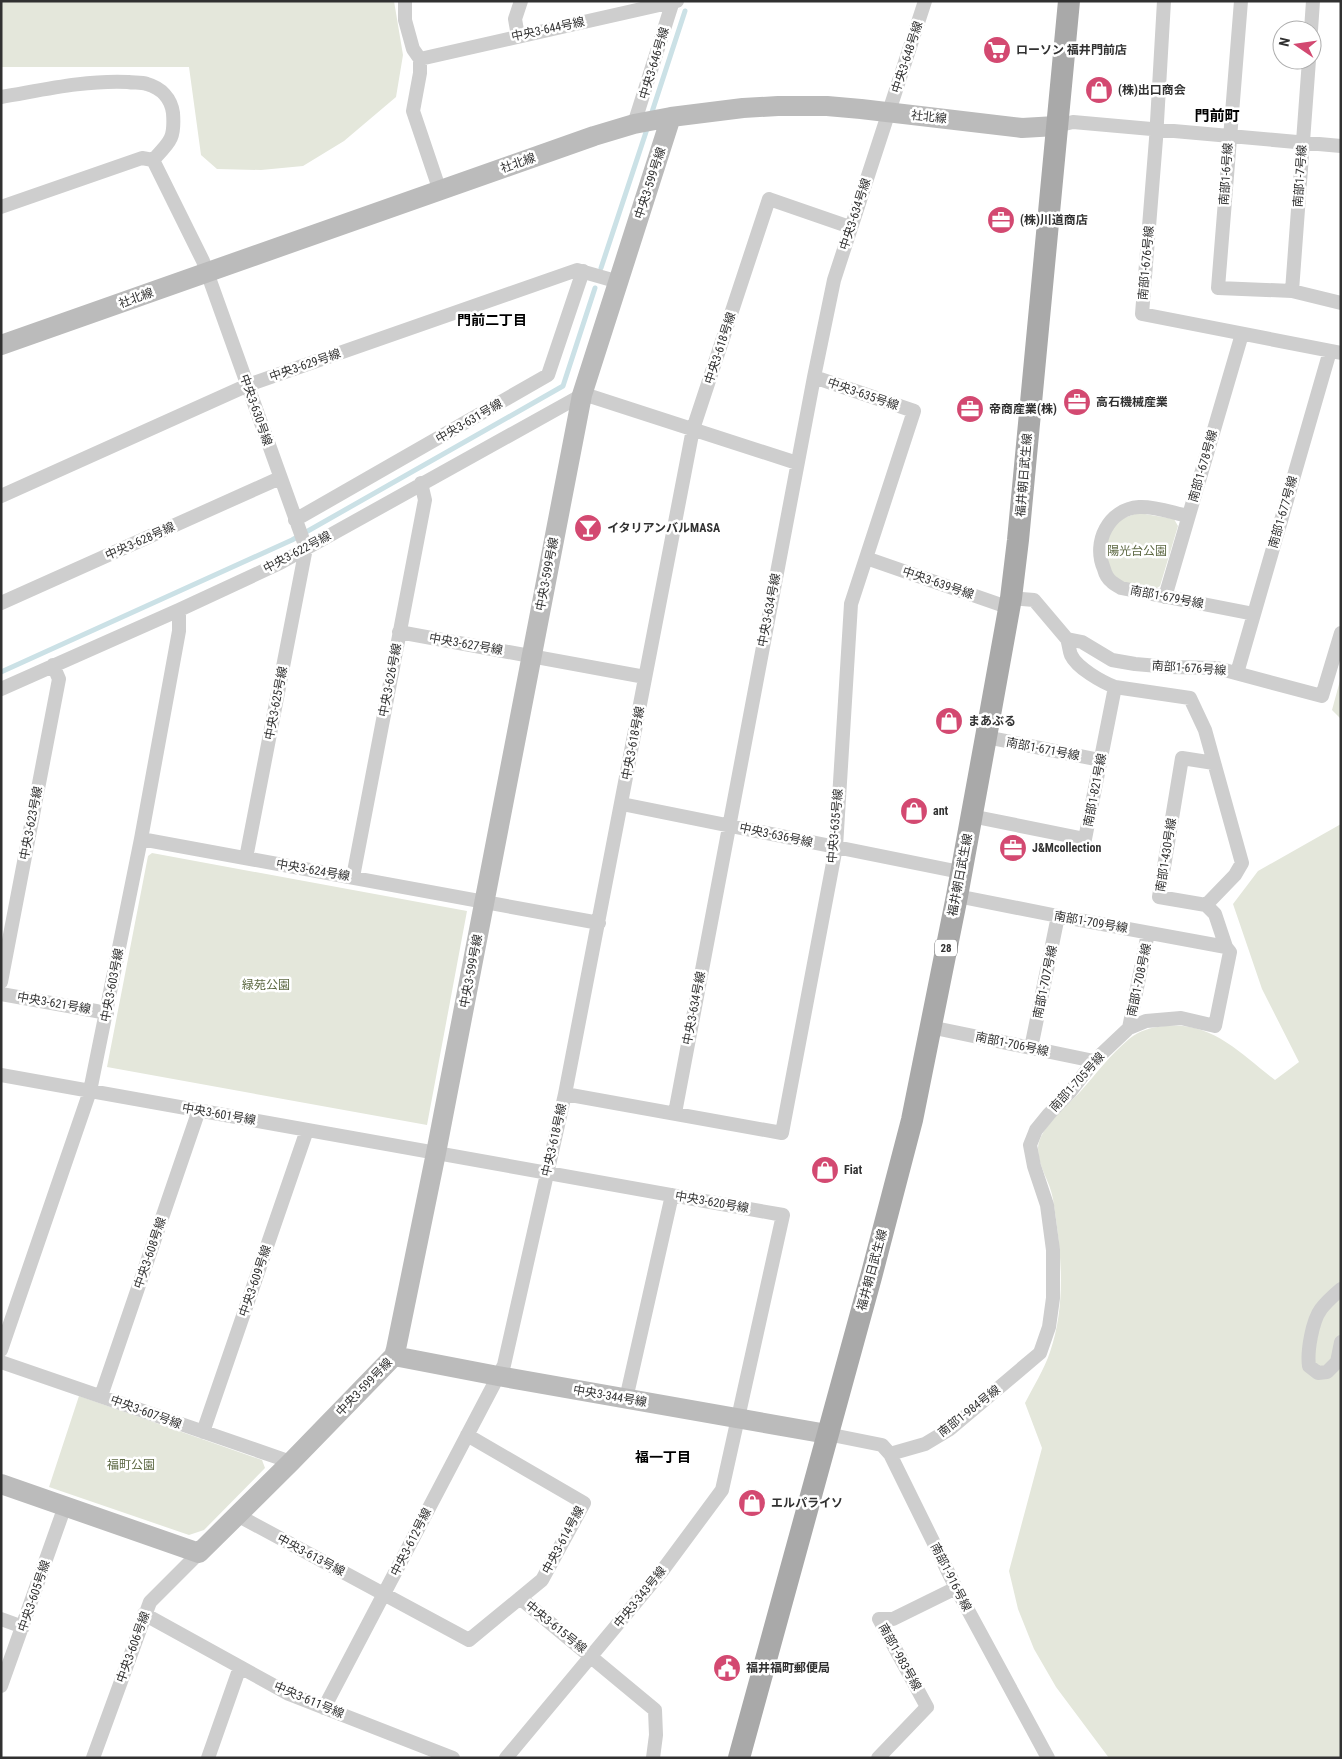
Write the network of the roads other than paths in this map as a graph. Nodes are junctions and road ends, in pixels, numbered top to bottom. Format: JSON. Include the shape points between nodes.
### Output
{"nodes":[{"id":1,"x":405,"y":1,"type":"edge"},
{"id":2,"x":521,"y":1,"type":"edge"},
{"id":3,"x":1069,"y":1,"type":"edge"},
{"id":4,"x":1164,"y":1,"type":"edge"},
{"id":5,"x":1241,"y":1,"type":"edge"},
{"id":6,"x":1313,"y":1,"type":"edge"},
{"id":7,"x":674,"y":2,"type":"edge"},
{"id":8,"x":924,"y":2,"type":"edge"},
{"id":9,"x":1312,"y":20,"type":"edge"},
{"id":10,"x":518,"y":36,"type":"junction"},
{"id":11,"x":420,"y":59,"type":"junction"},
{"id":12,"x":1308,"y":70,"type":"edge"},
{"id":13,"x":1,"y":97,"type":"edge"},
{"id":14,"x":889,"y":113,"type":"junction"},
{"id":15,"x":650,"y":121,"type":"junction"},
{"id":16,"x":1056,"y":126,"type":"junction"},
{"id":17,"x":1156,"y":130,"type":"junction"},
{"id":18,"x":1229,"y":136,"type":"junction"},
{"id":19,"x":1302,"y":143,"type":"junction"},
{"id":20,"x":1341,"y":146,"type":"edge"},
{"id":21,"x":153,"y":160,"type":"junction"},
{"id":22,"x":440,"y":191,"type":"junction"},
{"id":23,"x":1,"y":207,"type":"edge"},
{"id":24,"x":850,"y":227,"type":"junction"},
{"id":25,"x":583,"y":271,"type":"junction"},
{"id":26,"x":207,"y":272,"type":"junction"},
{"id":27,"x":618,"y":282,"type":"junction"},
{"id":28,"x":1292,"y":291,"type":"junction"},
{"id":29,"x":1341,"y":303,"type":"edge"},
{"id":30,"x":1242,"y":334,"type":"junction"},
{"id":31,"x":1,"y":345,"type":"edge"},
{"id":32,"x":1335,"y":352,"type":"edge"},
{"id":33,"x":814,"y":377,"type":"junction"},
{"id":34,"x":248,"y":385,"type":"junction"},
{"id":35,"x":582,"y":395,"type":"junction"},
{"id":36,"x":693,"y":428,"type":"junction"},
{"id":37,"x":797,"y":463,"type":"junction"},
{"id":38,"x":280,"y":478,"type":"junction"},
{"id":39,"x":421,"y":484,"type":"junction"},
{"id":40,"x":1,"y":496,"type":"edge"},
{"id":41,"x":1188,"y":516,"type":"junction"},
{"id":42,"x":296,"y":524,"type":"junction"},
{"id":43,"x":305,"y":544,"type":"junction"},
{"id":44,"x":866,"y":558,"type":"junction"},
{"id":45,"x":1165,"y":597,"type":"junction"},
{"id":46,"x":1,"y":603,"type":"edge"},
{"id":47,"x":1011,"y":603,"type":"junction"},
{"id":48,"x":179,"y":610,"type":"junction"},
{"id":49,"x":1254,"y":614,"type":"junction"},
{"id":50,"x":400,"y":632,"type":"junction"},
{"id":51,"x":1341,"y":633,"type":"edge"},
{"id":52,"x":1067,"y":640,"type":"junction"},
{"id":53,"x":532,"y":655,"type":"junction"},
{"id":54,"x":53,"y":666,"type":"junction"},
{"id":55,"x":1237,"y":673,"type":"junction"},
{"id":56,"x":646,"y":677,"type":"junction"},
{"id":57,"x":1116,"y":687,"type":"junction"},
{"id":58,"x":1,"y":689,"type":"edge"},
{"id":59,"x":986,"y":737,"type":"junction"},
{"id":60,"x":1100,"y":760,"type":"junction"},
{"id":61,"x":1214,"y":763,"type":"junction"},
{"id":62,"x":622,"y":804,"type":"junction"},
{"id":63,"x":971,"y":816,"type":"junction"},
{"id":64,"x":728,"y":825,"type":"junction"},
{"id":65,"x":141,"y":839,"type":"junction"},
{"id":66,"x":836,"y":847,"type":"junction"},
{"id":67,"x":246,"y":858,"type":"junction"},
{"id":68,"x":960,"y":872,"type":"junction"},
{"id":69,"x":352,"y":877,"type":"junction"},
{"id":70,"x":957,"y":896,"type":"junction"},
{"id":71,"x":485,"y":901,"type":"junction"},
{"id":72,"x":1206,"y":905,"type":"junction"},
{"id":73,"x":1058,"y":916,"type":"junction"},
{"id":74,"x":600,"y":923,"type":"junction"},
{"id":75,"x":1148,"y":933,"type":"junction"},
{"id":76,"x":1226,"y":947,"type":"junction"},
{"id":77,"x":1,"y":982,"type":"edge"},
{"id":78,"x":1,"y":994,"type":"edge"},
{"id":79,"x":107,"y":1013,"type":"junction"},
{"id":80,"x":930,"y":1027,"type":"junction"},
{"id":81,"x":1129,"y":1028,"type":"junction"},
{"id":82,"x":1031,"y":1048,"type":"junction"},
{"id":83,"x":1094,"y":1061,"type":"junction"},
{"id":84,"x":1,"y":1075,"type":"edge"},
{"id":85,"x":90,"y":1091,"type":"junction"},
{"id":86,"x":565,"y":1094,"type":"junction"},
{"id":87,"x":199,"y":1110,"type":"junction"},
{"id":88,"x":675,"y":1113,"type":"junction"},
{"id":89,"x":307,"y":1130,"type":"junction"},
{"id":90,"x":436,"y":1153,"type":"junction"},
{"id":91,"x":547,"y":1172,"type":"junction"},
{"id":92,"x":672,"y":1194,"type":"junction"},
{"id":93,"x":1341,"y":1289,"type":"edge"},
{"id":94,"x":1341,"y":1342,"type":"edge"},
{"id":95,"x":1,"y":1350,"type":"edge"},
{"id":96,"x":1040,"y":1353,"type":"joint"},
{"id":97,"x":394,"y":1356,"type":"junction"},
{"id":98,"x":1,"y":1362,"type":"edge"},
{"id":99,"x":498,"y":1376,"type":"junction"},
{"id":100,"x":101,"y":1396,"type":"junction"},
{"id":101,"x":626,"y":1399,"type":"junction"},
{"id":102,"x":737,"y":1418,"type":"junction"},
{"id":103,"x":203,"y":1432,"type":"junction"},
{"id":104,"x":827,"y":1434,"type":"junction"},
{"id":105,"x":467,"y":1435,"type":"junction"},
{"id":106,"x":890,"y":1454,"type":"junction"},
{"id":107,"x":291,"y":1462,"type":"junction"},
{"id":108,"x":1,"y":1484,"type":"edge"},
{"id":109,"x":65,"y":1506,"type":"junction"},
{"id":110,"x":237,"y":1515,"type":"junction"},
{"id":111,"x":199,"y":1553,"type":"junction"},
{"id":112,"x":956,"y":1588,"type":"junction"},
{"id":113,"x":384,"y":1594,"type":"junction"},
{"id":114,"x":520,"y":1598,"type":"junction"},
{"id":115,"x":144,"y":1614,"type":"junction"},
{"id":116,"x":1,"y":1619,"type":"edge"},
{"id":117,"x":23,"y":1627,"type":"junction"},
{"id":118,"x":591,"y":1656,"type":"junction"},
{"id":119,"x":240,"y":1668,"type":"junction"},
{"id":120,"x":1,"y":1686,"type":"edge"},
{"id":121,"x":324,"y":1708,"type":"junction"},
{"id":122,"x":739,"y":1755,"type":"edge"},
{"id":123,"x":93,"y":1758,"type":"edge"},
{"id":124,"x":208,"y":1758,"type":"edge"},
{"id":125,"x":453,"y":1758,"type":"edge"},
{"id":126,"x":506,"y":1758,"type":"edge"},
{"id":127,"x":653,"y":1758,"type":"edge"},
{"id":128,"x":878,"y":1758,"type":"edge"},
{"id":129,"x":1048,"y":1758,"type":"edge"}],
"edges":[{"from":1,"to":11,"type":"street","via":[[405,20],[413,49]]},
{"from":2,"to":10,"type":"street","via":[[515,19]]},
{"from":3,"to":16,"type":"main road","name":"福井朝日武生線","number":"28"},
{"from":4,"to":17,"type":"street"},
{"from":5,"to":18,"type":"street","name":"南部1-6号線"},
{"from":6,"to":9,"type":"street"},
{"from":7,"to":10,"type":"street","name":"中央3-644号線"},
{"from":7,"to":15,"type":"street","name":"中央3-646号線"},
{"from":8,"to":14,"type":"street","name":"中央3-648号線"},
{"from":10,"to":11,"type":"street","name":"中央3-644号線"},
{"from":11,"to":22,"type":"street","via":[[413,112]]},
{"from":12,"to":19,"type":"street","name":"南部1-7号線"},
{"from":13,"to":21,"type":"street","via":[[81,84],[146,83],[163,91],[172,106],[174,125],[170,143]]},
{"from":14,"to":15,"type":"street","name":"社北線","via":[[827,106],[778,106]]},
{"from":14,"to":16,"type":"street","name":"社北線","via":[[1022,128]]},
{"from":14,"to":24,"type":"street","name":"中央3-634号線"},
{"from":15,"to":22,"type":"street","name":"社北線","via":[[594,136]]},
{"from":15,"to":27,"type":"street","name":"中央3-599号線"},
{"from":16,"to":17,"type":"street","via":[[1073,122]]},
{"from":16,"to":47,"type":"main road","name":"福井朝日武生線","number":"28"},
{"from":17,"to":18,"type":"street"},
{"from":17,"to":30,"type":"street","name":"南部1-676号線","via":[[1142,314]]},
{"from":18,"to":19,"type":"street"},
{"from":18,"to":28,"type":"street","name":"南部1-6号線","via":[[1218,288]]},
{"from":19,"to":20,"type":"street"},
{"from":19,"to":28,"type":"street","name":"南部1-7号線"},
{"from":21,"to":23,"type":"street","via":[[142,158]]},
{"from":21,"to":26,"type":"street","name":"中央3-630号線"},
{"from":22,"to":26,"type":"street","name":"社北線"},
{"from":24,"to":33,"type":"street","name":"中央3-634号線","via":[[834,280]]},
{"from":24,"to":36,"type":"street","name":"中央3-618号線","via":[[769,199]]},
{"from":25,"to":27,"type":"street","name":"中央3-629号線"},
{"from":25,"to":34,"type":"street","name":"中央3-629号線","via":[[577,270]]},
{"from":25,"to":42,"type":"street","name":"中央3-631号線","via":[[548,375]]},
{"from":26,"to":31,"type":"street","name":"社北線"},
{"from":26,"to":34,"type":"street","name":"中央3-630号線"},
{"from":27,"to":35,"type":"street","name":"中央3-599号線"},
{"from":28,"to":29,"type":"street"},
{"from":30,"to":32,"type":"street","name":"南部1-676号線"},
{"from":30,"to":41,"type":"street","name":"南部1-678号線"},
{"from":32,"to":49,"type":"street","name":"南部1-677号線"},
{"from":33,"to":37,"type":"street","name":"中央3-634号線"},
{"from":33,"to":44,"type":"street","name":"中央3-635号線","via":[[914,411]]},
{"from":34,"to":38,"type":"street","name":"中央3-630号線"},
{"from":34,"to":40,"type":"street","name":"中央3-629号線"},
{"from":35,"to":36,"type":"street"},
{"from":35,"to":39,"type":"street","name":"中央3-622号線"},
{"from":35,"to":53,"type":"street","name":"中央3-599号線"},
{"from":36,"to":37,"type":"street"},
{"from":36,"to":56,"type":"street","name":"中央3-618号線"},
{"from":37,"to":64,"type":"street","name":"中央3-634号線"},
{"from":38,"to":42,"type":"street","name":"中央3-630号線"},
{"from":38,"to":46,"type":"street","name":"中央3-628号線"},
{"from":39,"to":43,"type":"street","name":"中央3-622号線"},
{"from":39,"to":50,"type":"street","name":"中央3-626号線","via":[[425,500]]},
{"from":41,"to":45,"type":"street","name":"南部1-678号線"},
{"from":41,"to":45,"type":"street","name":"南部1-679号線","via":[[1138,507],[1112,519],[1100,540],[1100,559],[1111,581],[1121,588]]},
{"from":42,"to":43,"type":"street","name":"中央3-630号線"},
{"from":43,"to":48,"type":"street","name":"中央3-622号線","via":[[280,563]]},
{"from":43,"to":67,"type":"street","name":"中央3-625号線"},
{"from":44,"to":47,"type":"street","name":"中央3-639号線"},
{"from":44,"to":66,"type":"street","name":"中央3-635号線","via":[[851,604]]},
{"from":45,"to":49,"type":"street","name":"南部1-679号線"},
{"from":47,"to":52,"type":"street","via":[[1034,600]]},
{"from":47,"to":59,"type":"main road","name":"福井朝日武生線","number":"28"},
{"from":48,"to":54,"type":"street","name":"中央3-622号線"},
{"from":48,"to":65,"type":"street","name":"中央3-603号線","via":[[179,631]]},
{"from":49,"to":55,"type":"street","name":"南部1-677号線"},
{"from":50,"to":53,"type":"street","name":"中央3-627号線"},
{"from":50,"to":69,"type":"street","name":"中央3-626号線"},
{"from":51,"to":55,"type":"street","name":"南部1-676号線","via":[[1322,696]]},
{"from":52,"to":55,"type":"street","name":"南部1-676号線","via":[[1082,642],[1112,660],[1170,667],[1217,668]]},
{"from":52,"to":57,"type":"street","via":[[1071,656],[1090,674]]},
{"from":53,"to":56,"type":"street","name":"中央3-627号線"},
{"from":53,"to":71,"type":"street","name":"中央3-599号線"},
{"from":54,"to":58,"type":"street","name":"中央3-622号線"},
{"from":54,"to":77,"type":"street","name":"中央3-623号線","via":[[59,679]]},
{"from":56,"to":62,"type":"street","name":"中央3-618号線"},
{"from":57,"to":60,"type":"street","name":"南部1-821号線"},
{"from":57,"to":61,"type":"street","via":[[1190,698],[1206,730]]},
{"from":59,"to":60,"type":"street","name":"南部1-671号線"},
{"from":59,"to":63,"type":"main road","name":"福井朝日武生線","number":"28"},
{"from":60,"to":63,"type":"street","name":"南部1-821号線","via":[[1085,839]]},
{"from":61,"to":72,"type":"street","via":[[1242,863]]},
{"from":61,"to":72,"type":"street","name":"南部1-430号線","via":[[1182,758],[1159,897]]},
{"from":62,"to":64,"type":"street","name":"中央3-636号線"},
{"from":62,"to":74,"type":"street","name":"中央3-618号線"},
{"from":63,"to":68,"type":"main road","name":"福井朝日武生線","number":"28"},
{"from":64,"to":66,"type":"street","name":"中央3-636号線"},
{"from":64,"to":88,"type":"street","name":"中央3-634号線"},
{"from":65,"to":67,"type":"street","name":"中央3-624号線"},
{"from":65,"to":79,"type":"street","name":"中央3-603号線"},
{"from":66,"to":68,"type":"street","name":"中央3-636号線"},
{"from":66,"to":88,"type":"street","name":"中央3-635号線","via":[[782,1133]]},
{"from":67,"to":69,"type":"street","name":"中央3-624号線"},
{"from":68,"to":70,"type":"main road","name":"福井朝日武生線","number":"28"},
{"from":69,"to":71,"type":"street","name":"中央3-624号線"},
{"from":70,"to":73,"type":"street","name":"南部1-709号線"},
{"from":70,"to":80,"type":"main road","name":"福井朝日武生線","number":"28"},
{"from":71,"to":74,"type":"street","name":"中央3-624号線"},
{"from":71,"to":90,"type":"street","name":"中央3-599号線"},
{"from":72,"to":76,"type":"street","name":"南部1-705号線","via":[[1215,914]]},
{"from":73,"to":75,"type":"street","name":"南部1-709号線"},
{"from":73,"to":82,"type":"street","name":"南部1-707号線"},
{"from":74,"to":86,"type":"street","name":"中央3-618号線"},
{"from":75,"to":76,"type":"street","name":"南部1-709号線"},
{"from":75,"to":81,"type":"street","name":"南部1-708号線"},
{"from":76,"to":81,"type":"street","name":"南部1-705号線","via":[[1230,952],[1215,1026],[1181,1018],[1146,1021]]},
{"from":78,"to":79,"type":"street","name":"中央3-621号線"},
{"from":79,"to":85,"type":"street","name":"中央3-603号線"},
{"from":80,"to":82,"type":"street","name":"南部1-706号線"},
{"from":80,"to":104,"type":"main road","name":"福井朝日武生線","number":"28","via":[[912,1120]]},
{"from":81,"to":83,"type":"street","name":"南部1-705号線"},
{"from":82,"to":83,"type":"street","name":"南部1-706号線"},
{"from":83,"to":96,"type":"street","name":"南部1-705号線","via":[[1036,1130],[1030,1145],[1047,1205],[1053,1250],[1053,1298],[1049,1327]]},
{"from":84,"to":85,"type":"street","name":"中央3-601号線"},
{"from":85,"to":87,"type":"street","name":"中央3-601号線"},
{"from":85,"to":95,"type":"street","name":"中央3-603号線"},
{"from":86,"to":88,"type":"street","name":"中央3-635号線"},
{"from":86,"to":91,"type":"street","name":"中央3-618号線"},
{"from":87,"to":89,"type":"street","name":"中央3-601号線"},
{"from":87,"to":100,"type":"street","name":"中央3-608号線"},
{"from":89,"to":90,"type":"street","name":"中央3-601号線"},
{"from":89,"to":103,"type":"street","name":"中央3-609号線"},
{"from":90,"to":91,"type":"street","name":"中央3-620号線"},
{"from":90,"to":97,"type":"street","name":"中央3-599号線"},
{"from":91,"to":92,"type":"street","name":"中央3-620号線"},
{"from":91,"to":99,"type":"street","name":"中央3-618号線","via":[[504,1364]]},
{"from":92,"to":101,"type":"street"},
{"from":92,"to":102,"type":"street","name":"中央3-620号線","via":[[783,1215]]},
{"from":93,"to":94,"type":"street","via":[[1320,1310],[1307,1356],[1309,1366],[1318,1373],[1327,1372],[1337,1362]]},
{"from":96,"to":106,"type":"street","name":"南部1-984号線","via":[[950,1429],[924,1444]]},
{"from":97,"to":99,"type":"street","name":"中央3-344号線"},
{"from":97,"to":107,"type":"street","name":"中央3-599号線"},
{"from":98,"to":100,"type":"street","name":"中央3-607号線"},
{"from":99,"to":101,"type":"street","name":"中央3-344号線"},
{"from":99,"to":105,"type":"street","name":"中央3-612号線"},
{"from":100,"to":103,"type":"street","name":"中央3-607号線"},
{"from":101,"to":102,"type":"street","name":"中央3-344号線"},
{"from":102,"to":104,"type":"street","name":"中央3-344号線"},
{"from":102,"to":118,"type":"street","name":"中央3-343号線","via":[[722,1490],[662,1571]]},
{"from":103,"to":107,"type":"street","name":"中央3-607号線"},
{"from":104,"to":106,"type":"street","via":[[882,1445]]},
{"from":104,"to":122,"type":"main road","name":"福井朝日武生線","number":"28"},
{"from":105,"to":113,"type":"street","name":"中央3-612号線"},
{"from":105,"to":114,"type":"street","name":"中央3-614号線","via":[[584,1503],[542,1580]]},
{"from":106,"to":112,"type":"street","name":"南部1-916号線"},
{"from":107,"to":110,"type":"street","name":"中央3-599号線"},
{"from":108,"to":109,"type":"street"},
{"from":109,"to":111,"type":"street"},
{"from":109,"to":117,"type":"street","name":"中央3-605号線"},
{"from":110,"to":111,"type":"street","name":"中央3-599号線"},
{"from":110,"to":113,"type":"street","name":"中央3-613号線"},
{"from":111,"to":115,"type":"street","name":"中央3-606号線","via":[[150,1602]]},
{"from":112,"to":128,"type":"street","name":"南部1-983号線","via":[[893,1619],[879,1619],[927,1707]]},
{"from":112,"to":129,"type":"street","name":"南部1-916号線"},
{"from":113,"to":114,"type":"street","name":"中央3-614号線","via":[[469,1640]]},
{"from":113,"to":121,"type":"street","name":"中央3-612号線"},
{"from":114,"to":118,"type":"street","name":"中央3-615号線"},
{"from":115,"to":119,"type":"street","name":"中央3-611号線"},
{"from":115,"to":123,"type":"street","name":"中央3-606号線"},
{"from":116,"to":117,"type":"street"},
{"from":117,"to":120,"type":"street","name":"中央3-605号線"},
{"from":118,"to":126,"type":"street","name":"中央3-343号線"},
{"from":118,"to":127,"type":"street","name":"中央3-615号線","via":[[655,1710]]},
{"from":119,"to":121,"type":"street","name":"中央3-611号線"},
{"from":119,"to":124,"type":"street"},
{"from":121,"to":125,"type":"street","name":"中央3-611号線"}]}
